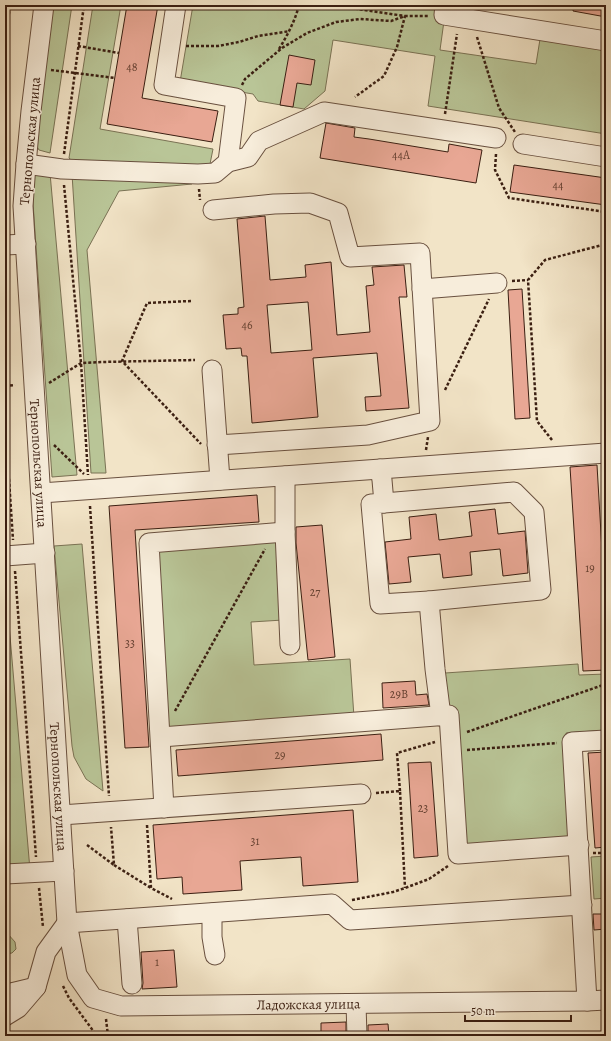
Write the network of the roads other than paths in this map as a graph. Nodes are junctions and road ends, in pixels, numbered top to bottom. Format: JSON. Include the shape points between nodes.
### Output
{"nodes":[{"id":1,"x":44,"y":5,"type":"edge"},
{"id":2,"x":176,"y":5,"type":"edge"},
{"id":3,"x":455,"y":14,"type":"edge"},
{"id":4,"x":606,"y":41,"type":"edge"},
{"id":5,"x":496,"y":138,"type":"road end"},
{"id":6,"x":523,"y":144,"type":"road end"},
{"id":7,"x":606,"y":157,"type":"edge"},
{"id":8,"x":228,"y":162,"type":"junction"},
{"id":9,"x":26,"y":164,"type":"junction"},
{"id":10,"x":213,"y":210,"type":"dead end"},
{"id":11,"x":26,"y":244,"type":"junction"},
{"id":12,"x":5,"y":245,"type":"edge"},
{"id":13,"x":497,"y":283,"type":"road end"},
{"id":14,"x":422,"y":289,"type":"junction"},
{"id":15,"x":212,"y":370,"type":"dead end"},
{"id":16,"x":606,"y":453,"type":"edge"},
{"id":17,"x":219,"y":463,"type":"junction"},
{"id":18,"x":380,"y":469,"type":"junction"},
{"id":19,"x":285,"y":476,"type":"junction"},
{"id":20,"x":41,"y":493,"type":"junction"},
{"id":21,"x":384,"y":503,"type":"junction"},
{"id":22,"x":279,"y":532,"type":"junction"},
{"id":23,"x":45,"y":554,"type":"junction"},
{"id":24,"x":9,"y":556,"type":"edge"},
{"id":25,"x":429,"y":601,"type":"junction"},
{"id":26,"x":290,"y":645,"type":"dead end"},
{"id":27,"x":441,"y":716,"type":"junction"},
{"id":28,"x":161,"y":737,"type":"junction"},
{"id":29,"x":606,"y":740,"type":"edge"},
{"id":30,"x":361,"y":794,"type":"road end"},
{"id":31,"x":155,"y":808,"type":"junction"},
{"id":32,"x":61,"y":815,"type":"junction"},
{"id":33,"x":578,"y":845,"type":"junction"},
{"id":34,"x":64,"y":871,"type":"junction"},
{"id":35,"x":5,"y":874,"type":"edge"},
{"id":36,"x":582,"y":905,"type":"junction"},
{"id":37,"x":212,"y":913,"type":"junction"},
{"id":38,"x":127,"y":919,"type":"junction"},
{"id":39,"x":67,"y":923,"type":"junction"},
{"id":40,"x":215,"y":955,"type":"dead end"},
{"id":41,"x":132,"y":984,"type":"dead end"},
{"id":42,"x":36,"y":988,"type":"junction"},
{"id":43,"x":5,"y":994,"type":"edge"},
{"id":44,"x":606,"y":1000,"type":"edge"},
{"id":45,"x":587,"y":1001,"type":"junction"},
{"id":46,"x":356,"y":1004,"type":"junction"},
{"id":47,"x":5,"y":1016,"type":"edge"},
{"id":48,"x":356,"y":1036,"type":"edge"}],
"edges":[{"from":1,"to":9,"type":"street","name":"Тернопольская улица"},
{"from":2,"to":8,"type":"street","via":[[164,85],[236,98]]},
{"from":3,"to":4,"type":"street"},
{"from":5,"to":8,"type":"street","via":[[324,112],[258,141],[248,157]]},
{"from":6,"to":7,"type":"street"},
{"from":8,"to":9,"type":"street","via":[[215,173],[198,174],[62,169]]},
{"from":9,"to":11,"type":"street","name":"Тернопольская улица","via":[[23,206]]},
{"from":10,"to":14,"type":"street","via":[[310,203],[338,213],[350,257],[420,253]]},
{"from":11,"to":12,"type":"street"},
{"from":11,"to":20,"type":"street","name":"Тернопольская улица"},
{"from":13,"to":14,"type":"street"},
{"from":14,"to":17,"type":"street","via":[[430,421]]},
{"from":15,"to":17,"type":"street"},
{"from":16,"to":18,"type":"street"},
{"from":17,"to":19,"type":"street"},
{"from":17,"to":20,"type":"street","via":[[89,490]]},
{"from":18,"to":19,"type":"street"},
{"from":18,"to":21,"type":"street"},
{"from":19,"to":22,"type":"street"},
{"from":20,"to":23,"type":"street","name":"Тернопольская улица"},
{"from":21,"to":25,"type":"street","via":[[371,504],[380,604]]},
{"from":21,"to":25,"type":"street","via":[[514,492],[534,512],[541,590]]},
{"from":22,"to":26,"type":"street"},
{"from":22,"to":28,"type":"street","via":[[149,543]]},
{"from":23,"to":24,"type":"street"},
{"from":23,"to":32,"type":"street","name":"Тернопольская улица"},
{"from":25,"to":27,"type":"street"},
{"from":27,"to":28,"type":"street"},
{"from":27,"to":33,"type":"street","via":[[449,715],[458,854]]},
{"from":28,"to":31,"type":"street"},
{"from":29,"to":33,"type":"street","via":[[572,742]]},
{"from":30,"to":31,"type":"street"},
{"from":31,"to":32,"type":"street"},
{"from":32,"to":34,"type":"street","name":"Тернопольская улица"},
{"from":33,"to":36,"type":"street"},
{"from":34,"to":35,"type":"street"},
{"from":34,"to":39,"type":"street","name":"Тернопольская улица"},
{"from":36,"to":37,"type":"street","via":[[350,920],[332,904]]},
{"from":36,"to":45,"type":"street","via":[[590,970]]},
{"from":37,"to":38,"type":"street"},
{"from":37,"to":40,"type":"street"},
{"from":38,"to":39,"type":"street"},
{"from":38,"to":41,"type":"street"},
{"from":39,"to":42,"type":"street","via":[[46,952]]},
{"from":39,"to":46,"type":"street","name":"Ладожская улица","via":[[77,975],[93,998],[121,1006]]},
{"from":42,"to":43,"type":"street"},
{"from":42,"to":47,"type":"street","via":[[18,1008]]},
{"from":44,"to":45,"type":"street","name":"Ладожская улица"},
{"from":45,"to":46,"type":"street","name":"Ладожская улица"},
{"from":46,"to":48,"type":"street"}]}
